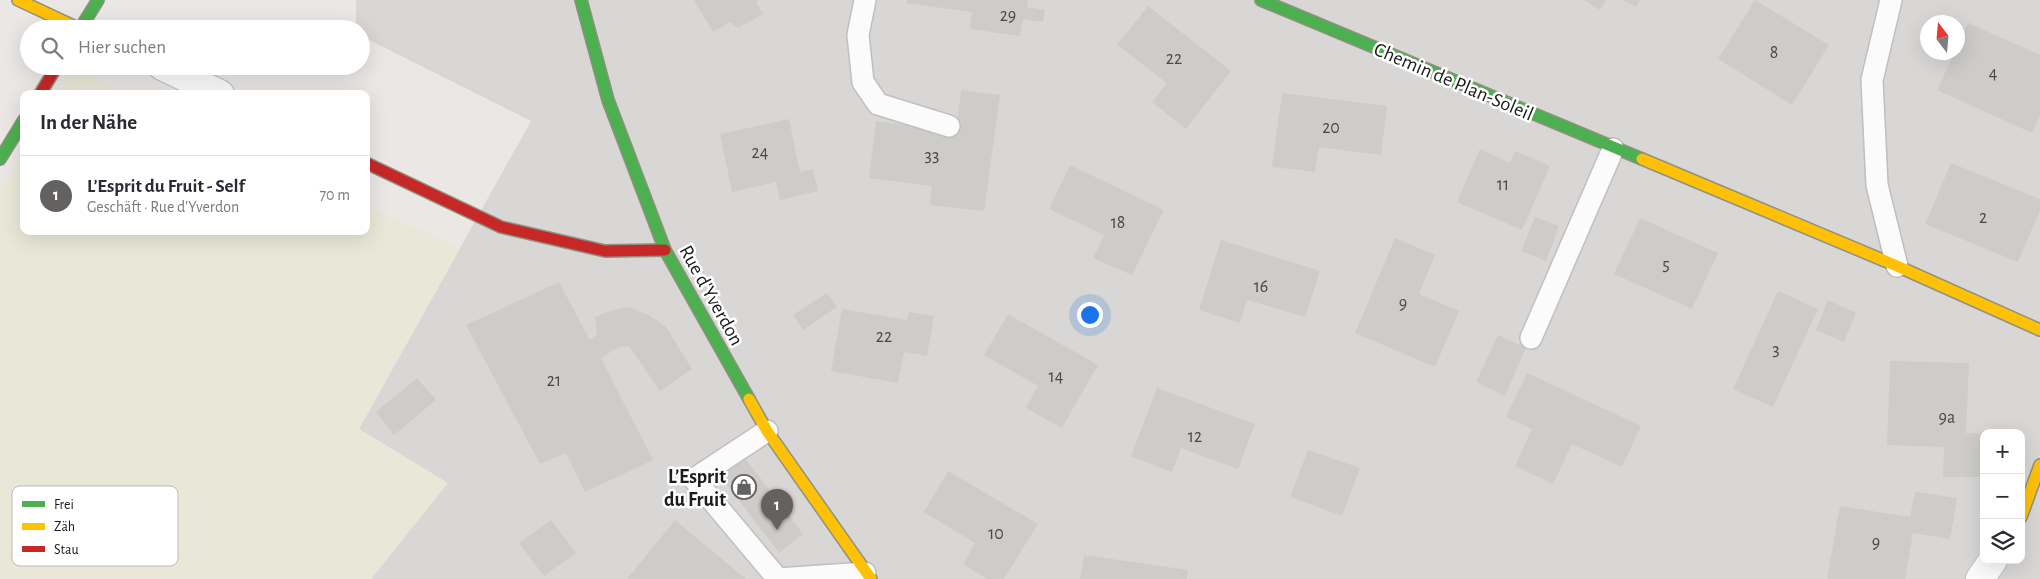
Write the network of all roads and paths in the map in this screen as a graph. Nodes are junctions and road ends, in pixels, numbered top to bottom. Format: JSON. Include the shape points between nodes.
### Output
{"nodes":[{"id":1,"x":18,"y":0,"type":"edge"},
{"id":2,"x":98,"y":0,"type":"edge"},
{"id":3,"x":581,"y":0,"type":"edge"},
{"id":4,"x":865,"y":0,"type":"edge"},
{"id":5,"x":1261,"y":0,"type":"edge"},
{"id":6,"x":1891,"y":0,"type":"edge"},
{"id":7,"x":1297,"y":7,"type":"edge"},
{"id":8,"x":61,"y":20,"type":"edge"},
{"id":9,"x":86,"y":20,"type":"edge"},
{"id":10,"x":52,"y":75,"type":"edge"},
{"id":11,"x":181,"y":75,"type":"edge"},
{"id":12,"x":42,"y":90,"type":"edge"},
{"id":13,"x":212,"y":90,"type":"edge"},
{"id":14,"x":20,"y":126,"type":"edge"},
{"id":15,"x":949,"y":126,"type":"dead end"},
{"id":16,"x":1613,"y":149,"type":"junction"},
{"id":17,"x":0,"y":159,"type":"edge"},
{"id":18,"x":370,"y":165,"type":"edge"},
{"id":19,"x":665,"y":250,"type":"junction"},
{"id":20,"x":1897,"y":266,"type":"junction"},
{"id":21,"x":2040,"y":330,"type":"edge"},
{"id":22,"x":1532,"y":338,"type":"dead end"},
{"id":23,"x":767,"y":431,"type":"junction"},
{"id":24,"x":2040,"y":466,"type":"edge"},
{"id":25,"x":2025,"y":506,"type":"edge"},
{"id":26,"x":1990,"y":564,"type":"edge"},
{"id":27,"x":868,"y":576,"type":"edge"},
{"id":28,"x":1980,"y":579,"type":"edge"}],
"edges":[{"from":1,"to":8,"type":"street"},
{"from":2,"to":9,"type":"street"},
{"from":3,"to":19,"type":"street","name":"Rue d'Yverdon","via":[[608,100]]},
{"from":4,"to":15,"type":"lane","via":[[858,35],[863,82],[878,104]]},
{"from":5,"to":7,"type":"street","name":"Chemin de Plan-Soleil"},
{"from":6,"to":20,"type":"lane","via":[[1872,80],[1877,185]]},
{"from":7,"to":16,"type":"street","name":"Chemin de Plan-Soleil"},
{"from":10,"to":12,"type":"street"},
{"from":11,"to":13,"type":"street"},
{"from":14,"to":17,"type":"street"},
{"from":16,"to":20,"type":"street","name":"Chemin de Plan-Soleil"},
{"from":16,"to":22,"type":"lane"},
{"from":18,"to":19,"type":"street","via":[[501,227],[605,251]]},
{"from":19,"to":23,"type":"street","name":"Rue d'Yverdon"},
{"from":20,"to":21,"type":"street","name":"Chemin de Plan-Soleil"},
{"from":23,"to":27,"type":"street","name":"Rue d'Yverdon"},
{"from":23,"to":27,"type":"lane","via":[[694,479],[778,579]]},
{"from":24,"to":25,"type":"street"},
{"from":26,"to":28,"type":"street"}]}
